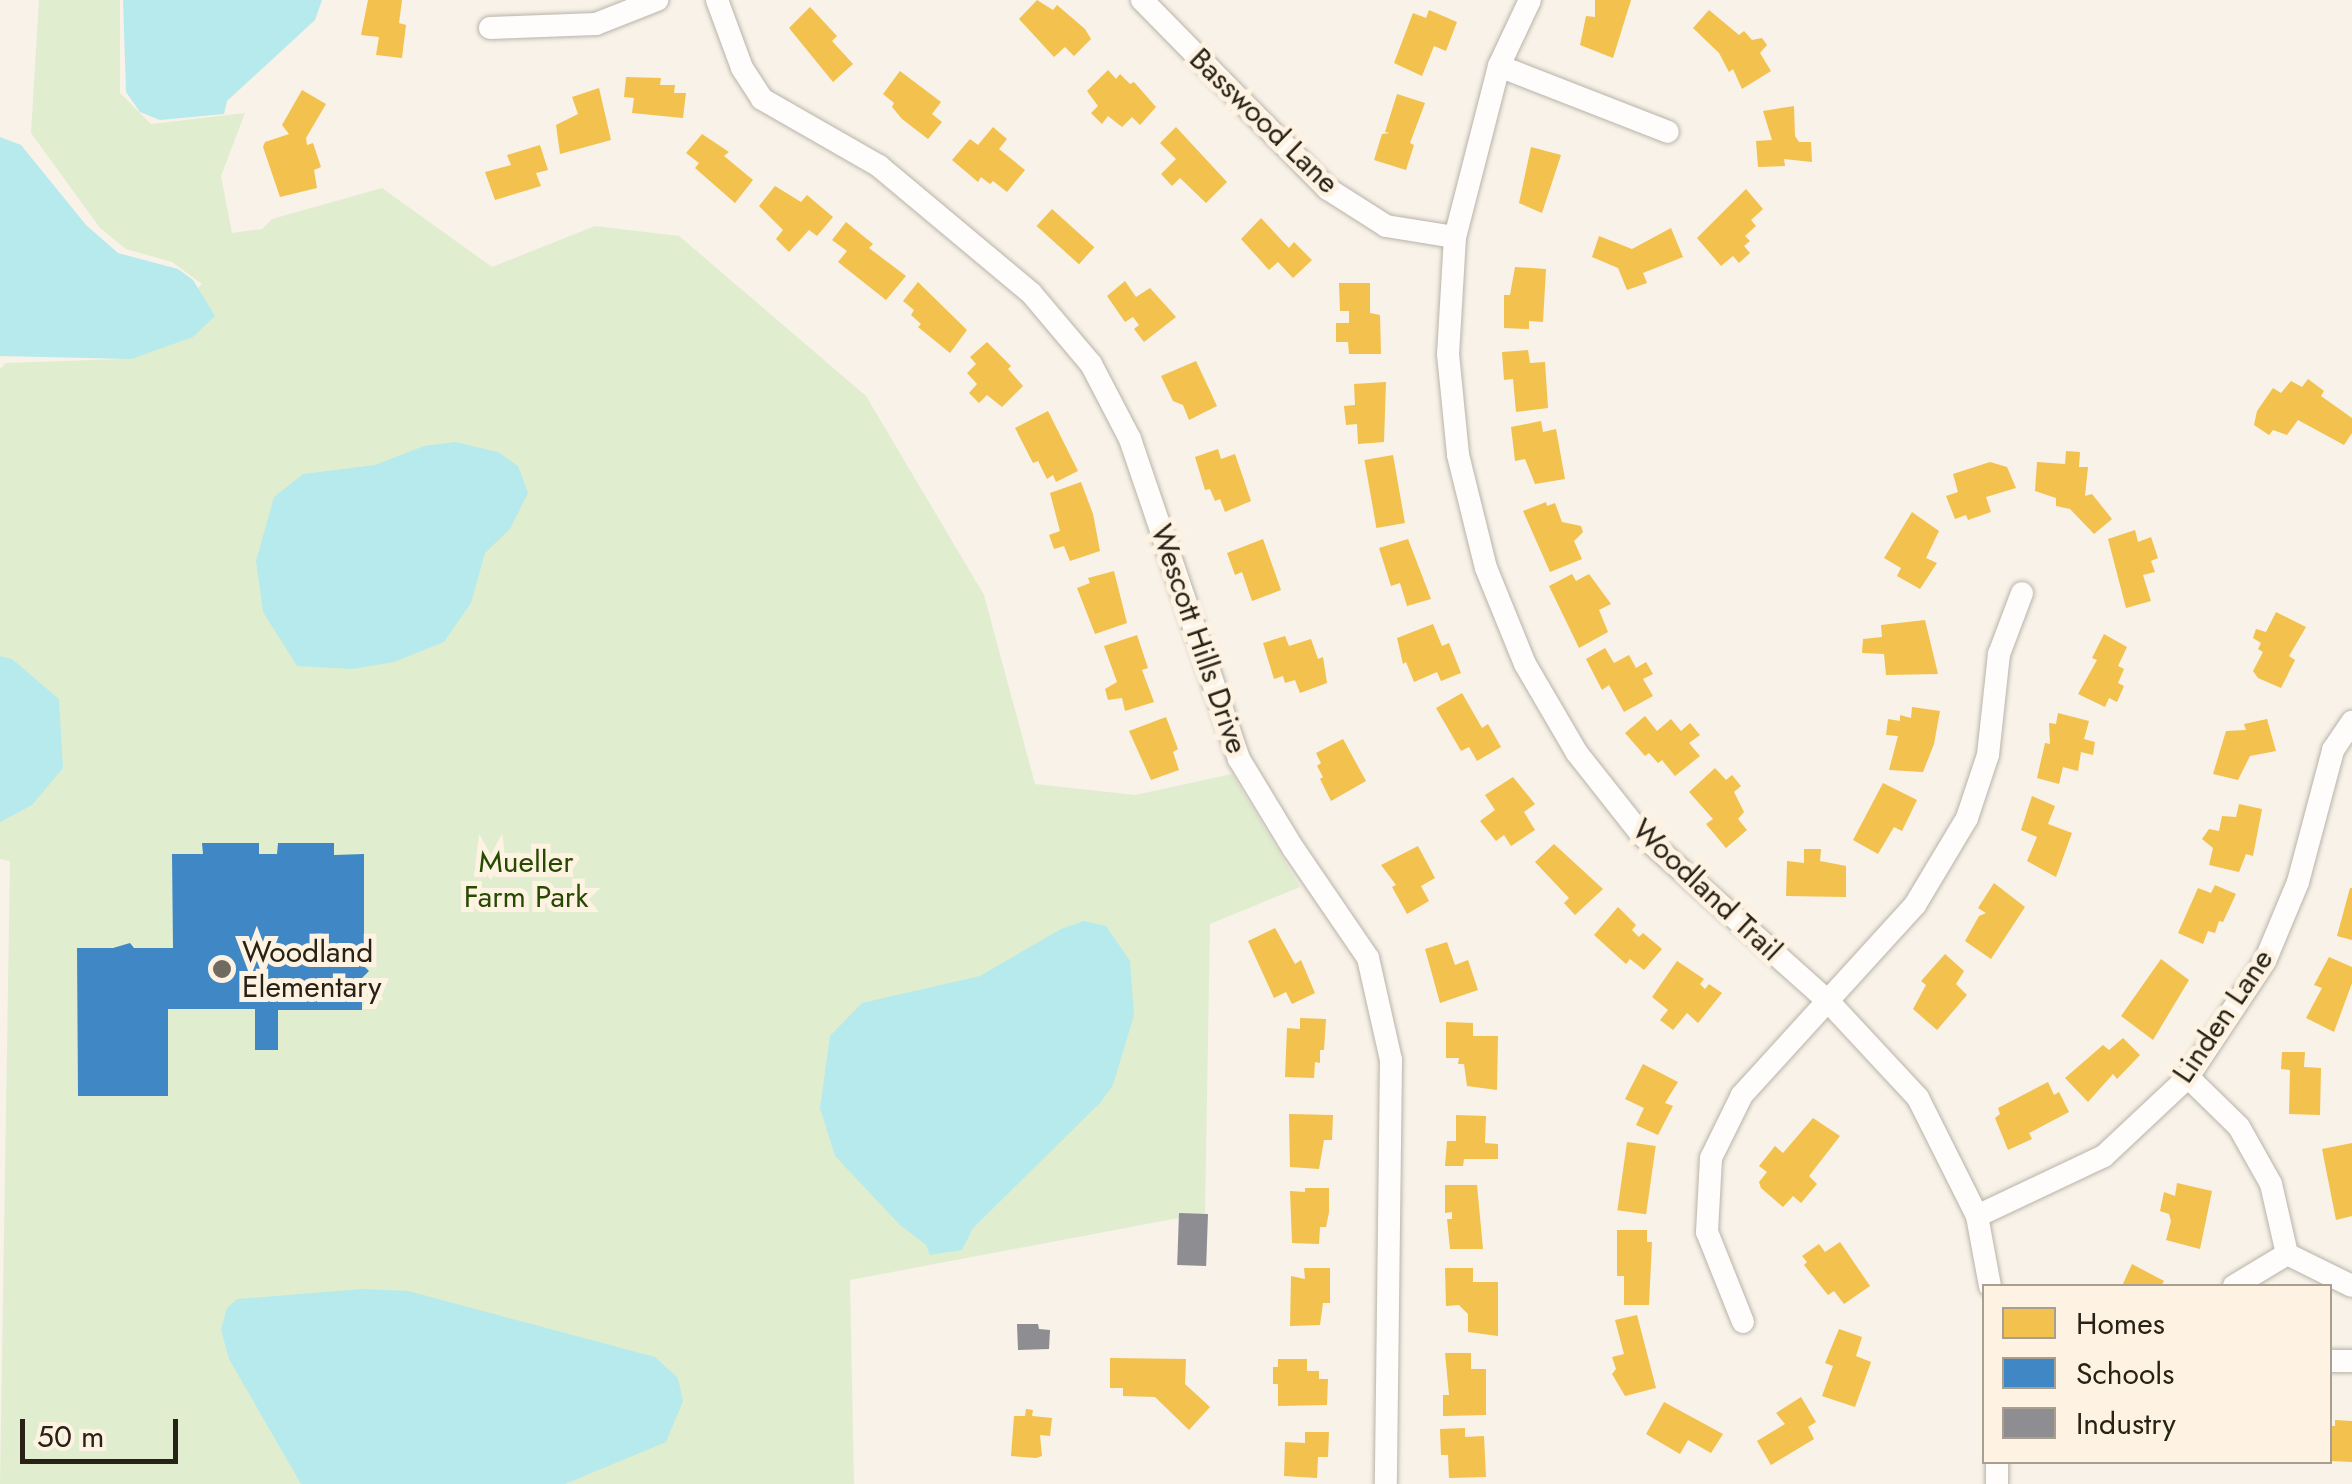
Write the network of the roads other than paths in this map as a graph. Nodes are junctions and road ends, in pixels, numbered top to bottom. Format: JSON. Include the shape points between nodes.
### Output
{"nodes":[{"id":1,"x":657,"y":0,"type":"edge"},
{"id":2,"x":717,"y":0,"type":"edge"},
{"id":3,"x":1142,"y":0,"type":"edge"},
{"id":4,"x":1530,"y":0,"type":"edge"},
{"id":5,"x":490,"y":28,"type":"dead end"},
{"id":6,"x":1498,"y":66,"type":"junction"},
{"id":7,"x":1668,"y":132,"type":"dead end"},
{"id":8,"x":1455,"y":237,"type":"junction"},
{"id":9,"x":2022,"y":593,"type":"dead end"},
{"id":10,"x":2352,"y":722,"type":"edge"},
{"id":11,"x":1828,"y":1002,"type":"junction"},
{"id":12,"x":2188,"y":1077,"type":"junction"},
{"id":13,"x":1977,"y":1216,"type":"junction"},
{"id":14,"x":2286,"y":1254,"type":"junction"},
{"id":15,"x":1990,"y":1284,"type":"edge"},
{"id":16,"x":2237,"y":1284,"type":"edge"},
{"id":17,"x":2352,"y":1286,"type":"edge"},
{"id":18,"x":1744,"y":1322,"type":"dead end"},
{"id":19,"x":1386,"y":1484,"type":"edge"}],
"edges":[{"from":1,"to":5,"type":"street","via":[[596,24]]},
{"from":2,"to":19,"type":"street","name":"Wescott Hills Drive","via":[[742,68],[762,99],[878,166],[1032,294],[1091,364],[1130,439],[1239,759],[1368,958],[1390,1060]]},
{"from":3,"to":8,"type":"street","name":"Basswood Lane","via":[[1328,189],[1386,226]]},
{"from":4,"to":6,"type":"street","name":"Woodland Trail"},
{"from":6,"to":7,"type":"street"},
{"from":6,"to":8,"type":"street","name":"Woodland Trail"},
{"from":8,"to":11,"type":"street","name":"Woodland Trail","via":[[1448,354],[1458,456],[1486,568],[1525,664],[1577,754],[1641,834]]},
{"from":9,"to":11,"type":"street","via":[[1999,654],[1988,756],[1967,818],[1915,905]]},
{"from":10,"to":12,"type":"street","name":"Linden Lane","via":[[2334,750],[2298,882],[2265,961]]},
{"from":11,"to":13,"type":"street","name":"Woodland Trail","via":[[1918,1098]]},
{"from":11,"to":18,"type":"street","via":[[1742,1095],[1711,1158],[1708,1232]]},
{"from":12,"to":13,"type":"street","name":"Linden Lane","via":[[2104,1156]]},
{"from":12,"to":14,"type":"street","via":[[2239,1127],[2271,1184]]},
{"from":13,"to":15,"type":"street","name":"Woodland Trail"},
{"from":14,"to":16,"type":"street"},
{"from":14,"to":17,"type":"street"}]}
